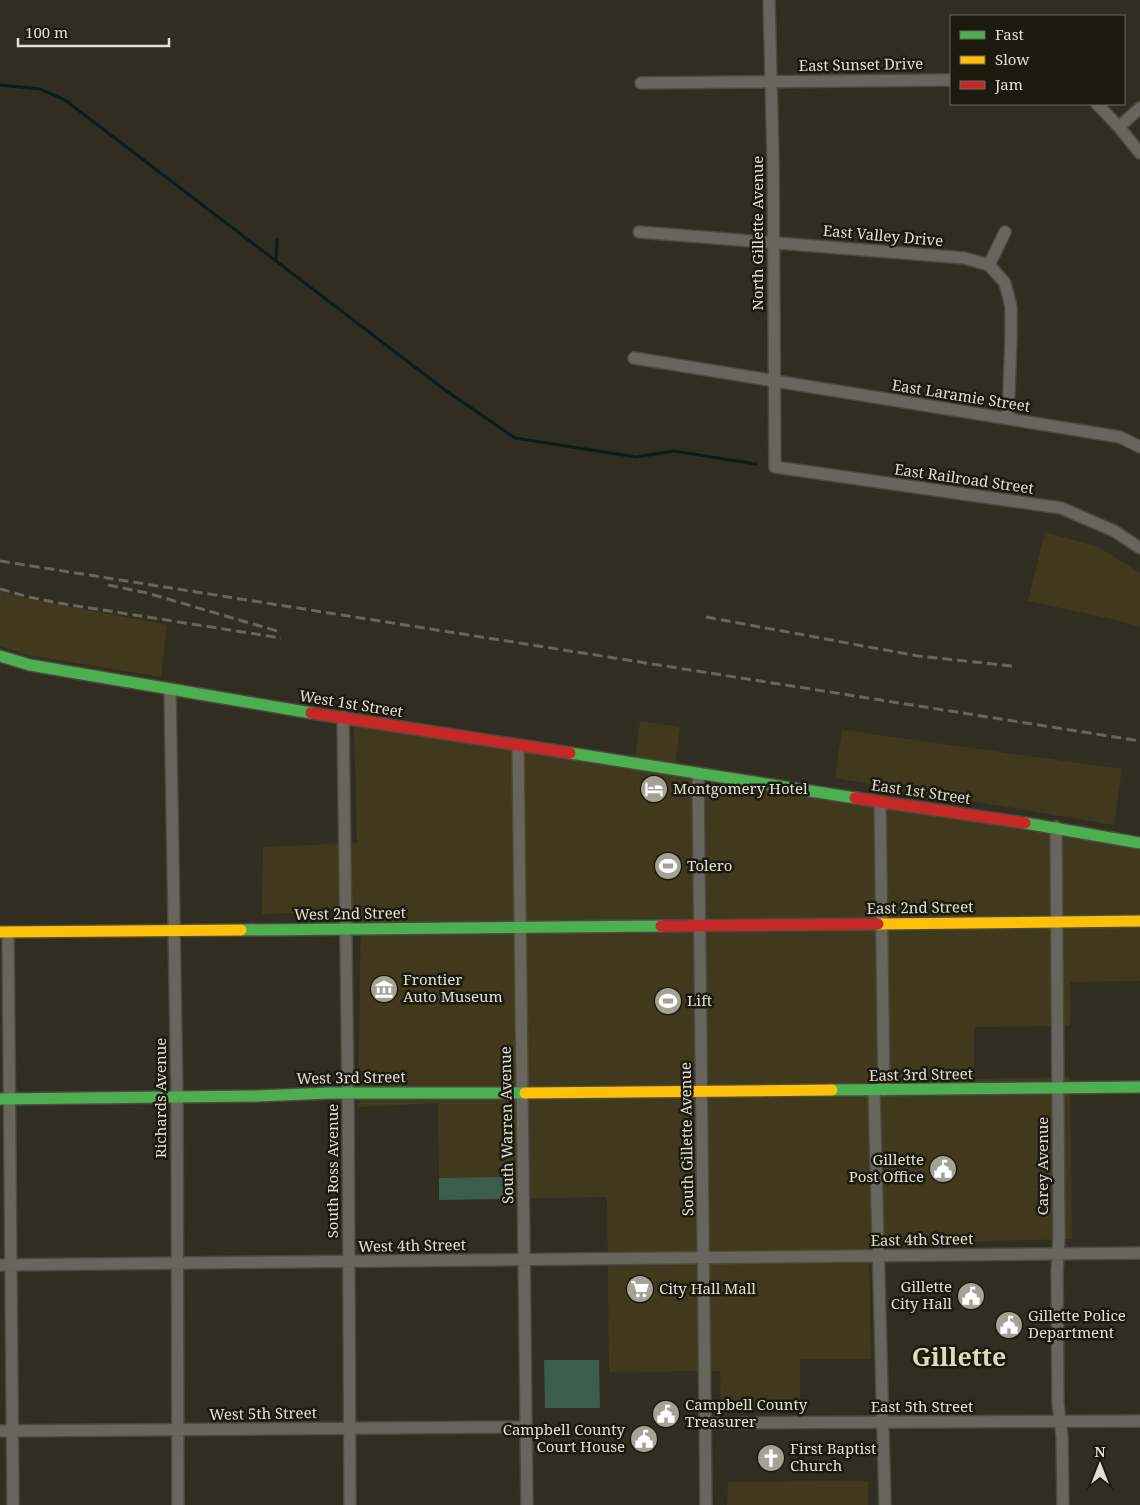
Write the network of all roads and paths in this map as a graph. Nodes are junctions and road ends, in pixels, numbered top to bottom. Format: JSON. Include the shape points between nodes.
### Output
{"nodes":[{"id":1,"x":769,"y":0,"type":"edge"},
{"id":2,"x":950,"y":80,"type":"edge"},
{"id":3,"x":771,"y":81,"type":"junction"},
{"id":4,"x":641,"y":83,"type":"dead end"},
{"id":5,"x":1098,"y":105,"type":"edge"},
{"id":6,"x":1140,"y":108,"type":"edge"},
{"id":7,"x":1119,"y":127,"type":"junction"},
{"id":8,"x":1140,"y":153,"type":"edge"},
{"id":9,"x":639,"y":232,"type":"dead end"},
{"id":10,"x":1004,"y":232,"type":"dead end"},
{"id":11,"x":774,"y":242,"type":"junction"},
{"id":12,"x":988,"y":265,"type":"junction"},
{"id":13,"x":634,"y":358,"type":"dead end"},
{"id":14,"x":774,"y":381,"type":"junction"},
{"id":15,"x":1008,"y":418,"type":"junction"},
{"id":16,"x":1140,"y":447,"type":"edge"},
{"id":17,"x":775,"y":467,"type":"joint"},
{"id":18,"x":1140,"y":548,"type":"edge"},
{"id":19,"x":0,"y":656,"type":"edge"},
{"id":20,"x":170,"y":690,"type":"junction"},
{"id":21,"x":343,"y":717,"type":"junction"},
{"id":22,"x":518,"y":745,"type":"junction"},
{"id":23,"x":698,"y":773,"type":"junction"},
{"id":24,"x":880,"y":802,"type":"junction"},
{"id":25,"x":1056,"y":827,"type":"junction"},
{"id":26,"x":1140,"y":842,"type":"edge"},
{"id":27,"x":1140,"y":921,"type":"edge"},
{"id":28,"x":1057,"y":922,"type":"junction"},
{"id":29,"x":881,"y":923,"type":"junction"},
{"id":30,"x":700,"y":925,"type":"junction"},
{"id":31,"x":345,"y":928,"type":"junction"},
{"id":32,"x":521,"y":928,"type":"junction"},
{"id":33,"x":4,"y":932,"type":"edge"},
{"id":34,"x":174,"y":932,"type":"junction"},
{"id":35,"x":1140,"y":1087,"type":"edge"},
{"id":36,"x":1058,"y":1088,"type":"junction"},
{"id":37,"x":879,"y":1090,"type":"junction"},
{"id":38,"x":521,"y":1091,"type":"junction"},
{"id":39,"x":702,"y":1091,"type":"junction"},
{"id":40,"x":348,"y":1093,"type":"junction"},
{"id":41,"x":177,"y":1097,"type":"junction"},
{"id":42,"x":5,"y":1099,"type":"edge"},
{"id":43,"x":1140,"y":1253,"type":"edge"},
{"id":44,"x":1058,"y":1254,"type":"junction"},
{"id":45,"x":879,"y":1256,"type":"junction"},
{"id":46,"x":704,"y":1258,"type":"junction"},
{"id":47,"x":524,"y":1260,"type":"junction"},
{"id":48,"x":349,"y":1262,"type":"junction"},
{"id":49,"x":177,"y":1264,"type":"junction"},
{"id":50,"x":5,"y":1265,"type":"edge"},
{"id":51,"x":1140,"y":1420,"type":"edge"},
{"id":52,"x":1060,"y":1421,"type":"junction"},
{"id":53,"x":883,"y":1422,"type":"junction"},
{"id":54,"x":704,"y":1423,"type":"junction"},
{"id":55,"x":526,"y":1427,"type":"junction"},
{"id":56,"x":350,"y":1428,"type":"junction"},
{"id":57,"x":178,"y":1430,"type":"junction"},
{"id":58,"x":12,"y":1431,"type":"junction"},
{"id":59,"x":0,"y":1432,"type":"edge"},
{"id":60,"x":13,"y":1505,"type":"edge"},
{"id":61,"x":178,"y":1505,"type":"edge"},
{"id":62,"x":350,"y":1505,"type":"edge"},
{"id":63,"x":526,"y":1505,"type":"edge"},
{"id":64,"x":706,"y":1505,"type":"edge"},
{"id":65,"x":885,"y":1505,"type":"edge"},
{"id":66,"x":1062,"y":1505,"type":"edge"}],
"edges":[{"from":1,"to":3,"type":"street","name":"North Gillette Avenue"},
{"from":2,"to":3,"type":"street","name":"East Sunset Drive"},
{"from":3,"to":4,"type":"street","name":"East Sunset Drive"},
{"from":3,"to":11,"type":"street","name":"North Gillette Avenue"},
{"from":5,"to":7,"type":"street"},
{"from":6,"to":7,"type":"street"},
{"from":7,"to":8,"type":"street"},
{"from":9,"to":11,"type":"street","name":"East Valley Drive"},
{"from":10,"to":12,"type":"street"},
{"from":11,"to":12,"type":"street","name":"East Valley Drive","via":[[964,258]]},
{"from":11,"to":14,"type":"street","name":"North Gillette Avenue"},
{"from":12,"to":15,"type":"street","via":[[1004,283],[1011,307]]},
{"from":13,"to":14,"type":"street","name":"East Laramie Street"},
{"from":14,"to":15,"type":"street","name":"East Laramie Street"},
{"from":14,"to":17,"type":"street","name":"North Gillette Avenue"},
{"from":15,"to":16,"type":"street","name":"East Laramie Street","via":[[1120,437]]},
{"from":17,"to":18,"type":"street","name":"East Railroad Street","via":[[1061,508],[1114,531]]},
{"from":19,"to":20,"type":"street","name":"West 1st Street","via":[[30,665]]},
{"from":20,"to":21,"type":"street","name":"West 1st Street"},
{"from":20,"to":34,"type":"street","name":"Richards Avenue"},
{"from":21,"to":22,"type":"street","name":"West 1st Street"},
{"from":21,"to":31,"type":"street","name":"South Ross Avenue"},
{"from":22,"to":23,"type":"street","name":"West 1st Street"},
{"from":22,"to":32,"type":"street","name":"South Warren Avenue"},
{"from":23,"to":24,"type":"street","name":"East 1st Street"},
{"from":23,"to":30,"type":"street","name":"South Gillette Avenue"},
{"from":24,"to":25,"type":"street","name":"East 1st Street"},
{"from":24,"to":29,"type":"street"},
{"from":25,"to":26,"type":"street","name":"East 1st Street"},
{"from":25,"to":28,"type":"street","name":"Carey Avenue"},
{"from":27,"to":28,"type":"street","name":"East 2nd Street"},
{"from":28,"to":29,"type":"street","name":"East 2nd Street"},
{"from":28,"to":36,"type":"street","name":"Carey Avenue"},
{"from":29,"to":30,"type":"street","name":"East 2nd Street"},
{"from":29,"to":37,"type":"street"},
{"from":30,"to":32,"type":"street","name":"West 2nd Street"},
{"from":30,"to":39,"type":"street","name":"South Gillette Avenue"},
{"from":31,"to":32,"type":"street","name":"West 2nd Street"},
{"from":31,"to":34,"type":"street","name":"West 2nd Street"},
{"from":31,"to":40,"type":"street","name":"South Ross Avenue"},
{"from":32,"to":38,"type":"street","name":"South Warren Avenue"},
{"from":33,"to":34,"type":"street","name":"West 2nd Street"},
{"from":33,"to":42,"type":"street"},
{"from":34,"to":41,"type":"street","name":"Richards Avenue"},
{"from":35,"to":36,"type":"street","name":"East 3rd Street"},
{"from":36,"to":37,"type":"street","name":"East 3rd Street"},
{"from":36,"to":44,"type":"street","name":"Carey Avenue"},
{"from":37,"to":39,"type":"street","name":"East 3rd Street"},
{"from":37,"to":45,"type":"street"},
{"from":38,"to":39,"type":"street","name":"West 3rd Street"},
{"from":38,"to":40,"type":"street","name":"West 3rd Street"},
{"from":38,"to":47,"type":"street","name":"South Warren Avenue"},
{"from":39,"to":46,"type":"street","name":"South Gillette Avenue"},
{"from":40,"to":41,"type":"street","name":"West 3rd Street"},
{"from":40,"to":48,"type":"street","name":"South Ross Avenue"},
{"from":41,"to":42,"type":"street","name":"West 3rd Street"},
{"from":41,"to":49,"type":"street","name":"Richards Avenue"},
{"from":42,"to":50,"type":"street"},
{"from":43,"to":44,"type":"street","name":"East 4th Street"},
{"from":44,"to":45,"type":"street","name":"East 4th Street"},
{"from":44,"to":52,"type":"street","name":"Carey Avenue"},
{"from":45,"to":46,"type":"street","name":"East 4th Street"},
{"from":45,"to":53,"type":"street"},
{"from":46,"to":47,"type":"street","name":"West 4th Street"},
{"from":46,"to":54,"type":"street","name":"South Gillette Avenue"},
{"from":47,"to":48,"type":"street","name":"West 4th Street"},
{"from":47,"to":55,"type":"street","name":"South Warren Avenue"},
{"from":48,"to":49,"type":"street","name":"West 4th Street"},
{"from":48,"to":56,"type":"street","name":"South Ross Avenue"},
{"from":49,"to":50,"type":"street","name":"West 4th Street"},
{"from":49,"to":57,"type":"street","name":"Richards Avenue"},
{"from":50,"to":58,"type":"street"},
{"from":51,"to":52,"type":"street","name":"East 5th Street"},
{"from":52,"to":53,"type":"street","name":"East 5th Street"},
{"from":52,"to":66,"type":"street","name":"Carey Avenue"},
{"from":53,"to":54,"type":"street","name":"East 5th Street"},
{"from":53,"to":65,"type":"street"},
{"from":54,"to":64,"type":"street","name":"South Gillette Avenue"},
{"from":55,"to":56,"type":"street","name":"West 5th Street"},
{"from":55,"to":63,"type":"street","name":"South Warren Avenue"},
{"from":56,"to":57,"type":"street","name":"West 5th Street"},
{"from":56,"to":62,"type":"street","name":"South Ross Avenue"},
{"from":57,"to":58,"type":"street","name":"West 5th Street"},
{"from":57,"to":61,"type":"street","name":"Richards Avenue"},
{"from":58,"to":59,"type":"street","name":"West 5th Street"},
{"from":58,"to":60,"type":"street"}]}
